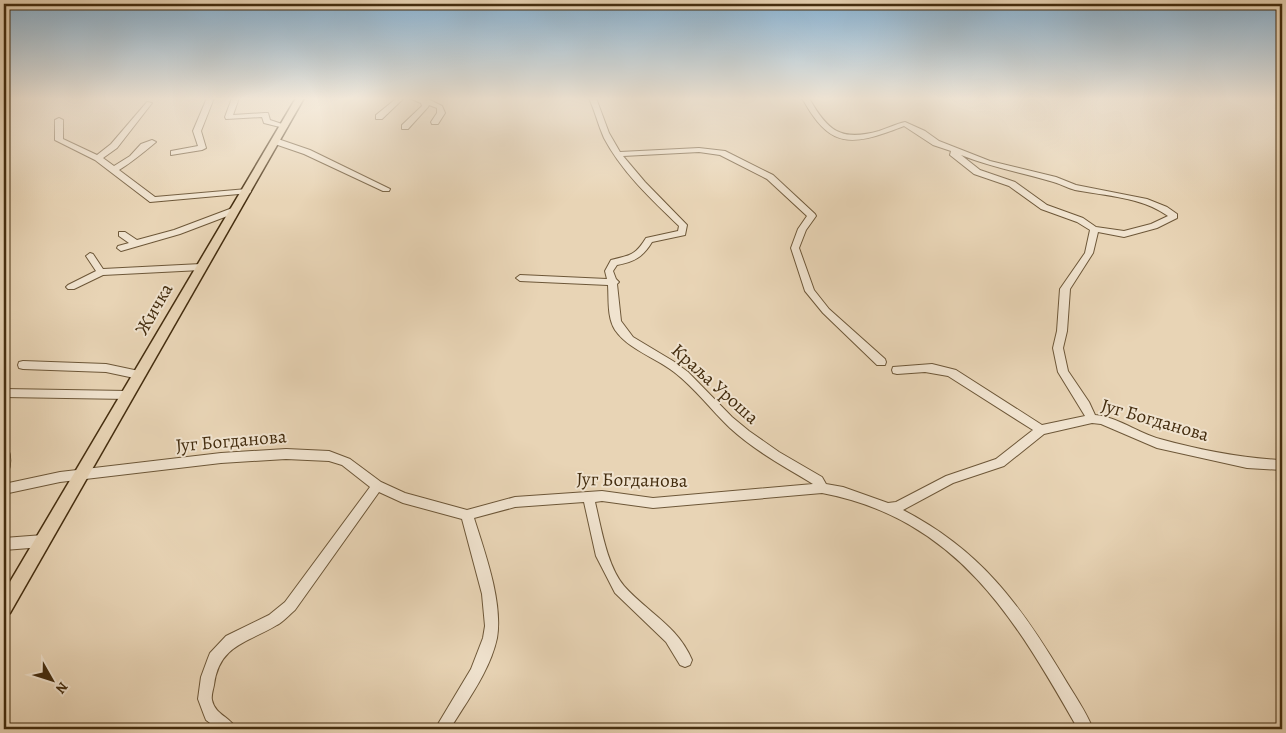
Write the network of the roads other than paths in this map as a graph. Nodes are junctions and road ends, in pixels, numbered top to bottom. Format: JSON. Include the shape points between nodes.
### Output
{"nodes":[{"id":1,"x":59,"y":132,"type":"edge"},
{"id":2,"x":125,"y":132,"type":"edge"},
{"id":3,"x":197,"y":132,"type":"edge"},
{"id":4,"x":280,"y":132,"type":"edge"},
{"id":5,"x":606,"y":132,"type":"edge"},
{"id":6,"x":831,"y":132,"type":"edge"},
{"id":7,"x":879,"y":132,"type":"edge"},
{"id":8,"x":921,"y":132,"type":"edge"},
{"id":9,"x":275,"y":141,"type":"junction"},
{"id":10,"x":152,"y":142,"type":"dead end"},
{"id":11,"x":936,"y":144,"type":"junction"},
{"id":12,"x":174,"y":153,"type":"dead end"},
{"id":13,"x":619,"y":154,"type":"junction"},
{"id":14,"x":98,"y":158,"type":"junction"},
{"id":15,"x":113,"y":170,"type":"junction"},
{"id":16,"x":386,"y":189,"type":"dead end"},
{"id":17,"x":246,"y":191,"type":"junction"},
{"id":18,"x":235,"y":210,"type":"junction"},
{"id":19,"x":1094,"y":229,"type":"junction"},
{"id":20,"x":122,"y":234,"type":"dead end"},
{"id":21,"x":135,"y":243,"type":"junction"},
{"id":22,"x":121,"y":248,"type":"dead end"},
{"id":23,"x":90,"y":256,"type":"dead end"},
{"id":24,"x":201,"y":267,"type":"junction"},
{"id":25,"x":101,"y":272,"type":"junction"},
{"id":26,"x":520,"y":278,"type":"dead end"},
{"id":27,"x":614,"y":282,"type":"junction"},
{"id":28,"x":71,"y":287,"type":"dead end"},
{"id":29,"x":881,"y":362,"type":"dead end"},
{"id":30,"x":23,"y":365,"type":"dead end"},
{"id":31,"x":897,"y":370,"type":"dead end"},
{"id":32,"x":139,"y":375,"type":"junction"},
{"id":33,"x":4,"y":393,"type":"edge"},
{"id":34,"x":128,"y":395,"type":"junction"},
{"id":35,"x":1092,"y":419,"type":"junction"},
{"id":36,"x":1041,"y":430,"type":"junction"},
{"id":37,"x":4,"y":452,"type":"edge"},
{"id":38,"x":1282,"y":465,"type":"edge"},
{"id":39,"x":4,"y":468,"type":"edge"},
{"id":40,"x":80,"y":475,"type":"junction"},
{"id":41,"x":378,"y":486,"type":"junction"},
{"id":42,"x":822,"y":488,"type":"junction"},
{"id":43,"x":4,"y":489,"type":"edge"},
{"id":44,"x":588,"y":497,"type":"junction"},
{"id":45,"x":888,"y":508,"type":"junction"},
{"id":46,"x":467,"y":515,"type":"junction"},
{"id":47,"x":43,"y":541,"type":"junction"},
{"id":48,"x":4,"y":544,"type":"edge"},
{"id":49,"x":4,"y":605,"type":"edge"},
{"id":50,"x":685,"y":660,"type":"dead end"},
{"id":51,"x":229,"y":729,"type":"edge"},
{"id":52,"x":442,"y":729,"type":"edge"},
{"id":53,"x":1086,"y":729,"type":"edge"}],
"edges":[{"from":1,"to":14,"type":"street","via":[[59,140]]},
{"from":2,"to":14,"type":"street"},
{"from":3,"to":12,"type":"street","via":[[202,148]]},
{"from":4,"to":9,"type":"main road","name":"Жичка"},
{"from":5,"to":13,"type":"street"},
{"from":6,"to":7,"type":"street","via":[[848,138]]},
{"from":8,"to":11,"type":"street"},
{"from":9,"to":16,"type":"street","via":[[307,152]]},
{"from":9,"to":17,"type":"main road","name":"Жичка"},
{"from":10,"to":15,"type":"street"},
{"from":11,"to":19,"type":"street","via":[[977,172],[1012,184],[1044,207],[1080,220]]},
{"from":11,"to":19,"type":"street","via":[[996,166],[1144,201],[1174,216],[1154,226],[1124,234]]},
{"from":13,"to":27,"type":"street","name":"Краља Уроша","via":[[647,190],[683,225],[682,233],[649,240],[641,254],[631,260],[614,262],[609,271]]},
{"from":13,"to":29,"type":"street","via":[[713,151],[770,177],[812,216],[802,229],[795,248],[810,291],[826,311]]},
{"from":14,"to":15,"type":"street"},
{"from":15,"to":17,"type":"street","via":[[153,200]]},
{"from":17,"to":18,"type":"main road","name":"Жичка"},
{"from":18,"to":21,"type":"street","via":[[177,232]]},
{"from":18,"to":24,"type":"main road","name":"Жичка"},
{"from":19,"to":35,"type":"street","via":[[1089,253],[1065,289],[1058,348],[1063,372]]},
{"from":20,"to":21,"type":"street"},
{"from":21,"to":22,"type":"street"},
{"from":23,"to":25,"type":"street"},
{"from":24,"to":25,"type":"street"},
{"from":24,"to":32,"type":"main road","name":"Жичка"},
{"from":25,"to":28,"type":"street"},
{"from":26,"to":27,"type":"street"},
{"from":27,"to":42,"type":"street","name":"Краља Уроша","via":[[615,319],[624,334],[677,368],[753,441],[818,481]]},
{"from":30,"to":32,"type":"street","via":[[106,368]]},
{"from":31,"to":36,"type":"street","via":[[940,368]]},
{"from":32,"to":34,"type":"main road","name":"Жичка"},
{"from":33,"to":34,"type":"street"},
{"from":34,"to":40,"type":"main road","name":"Жичка"},
{"from":35,"to":36,"type":"street","name":"Југ Богданова"},
{"from":35,"to":38,"type":"street","name":"Југ Богданова","via":[[1186,450],[1247,464]]},
{"from":36,"to":45,"type":"street","name":"Југ Богданова","via":[[1000,463],[950,479],[904,505]]},
{"from":37,"to":39,"type":"street"},
{"from":40,"to":41,"type":"street","name":"Југ Богданова","via":[[221,458],[286,454],[328,456],[346,462]]},
{"from":40,"to":43,"type":"street","name":"Југ Богданова"},
{"from":40,"to":47,"type":"main road","name":"Жичка"},
{"from":41,"to":46,"type":"street","name":"Југ Богданова","via":[[404,498]]},
{"from":41,"to":51,"type":"street","via":[[290,606],[274,620],[231,641],[215,658],[205,700],[211,715]]},
{"from":42,"to":44,"type":"street","name":"Југ Богданова","via":[[653,503]]},
{"from":42,"to":45,"type":"street","name":"Југ Богданова"},
{"from":44,"to":46,"type":"street","name":"Југ Богданова","via":[[515,502]]},
{"from":44,"to":50,"type":"street","via":[[602,556],[619,589],[671,637]]},
{"from":45,"to":53,"type":"street","name":"Југ Богданова","via":[[940,535],[974,563],[999,591],[1038,648]]},
{"from":46,"to":52,"type":"street","via":[[489,598],[490,637],[478,671]]},
{"from":47,"to":48,"type":"street"},
{"from":47,"to":49,"type":"main road","name":"Жичка"}]}
